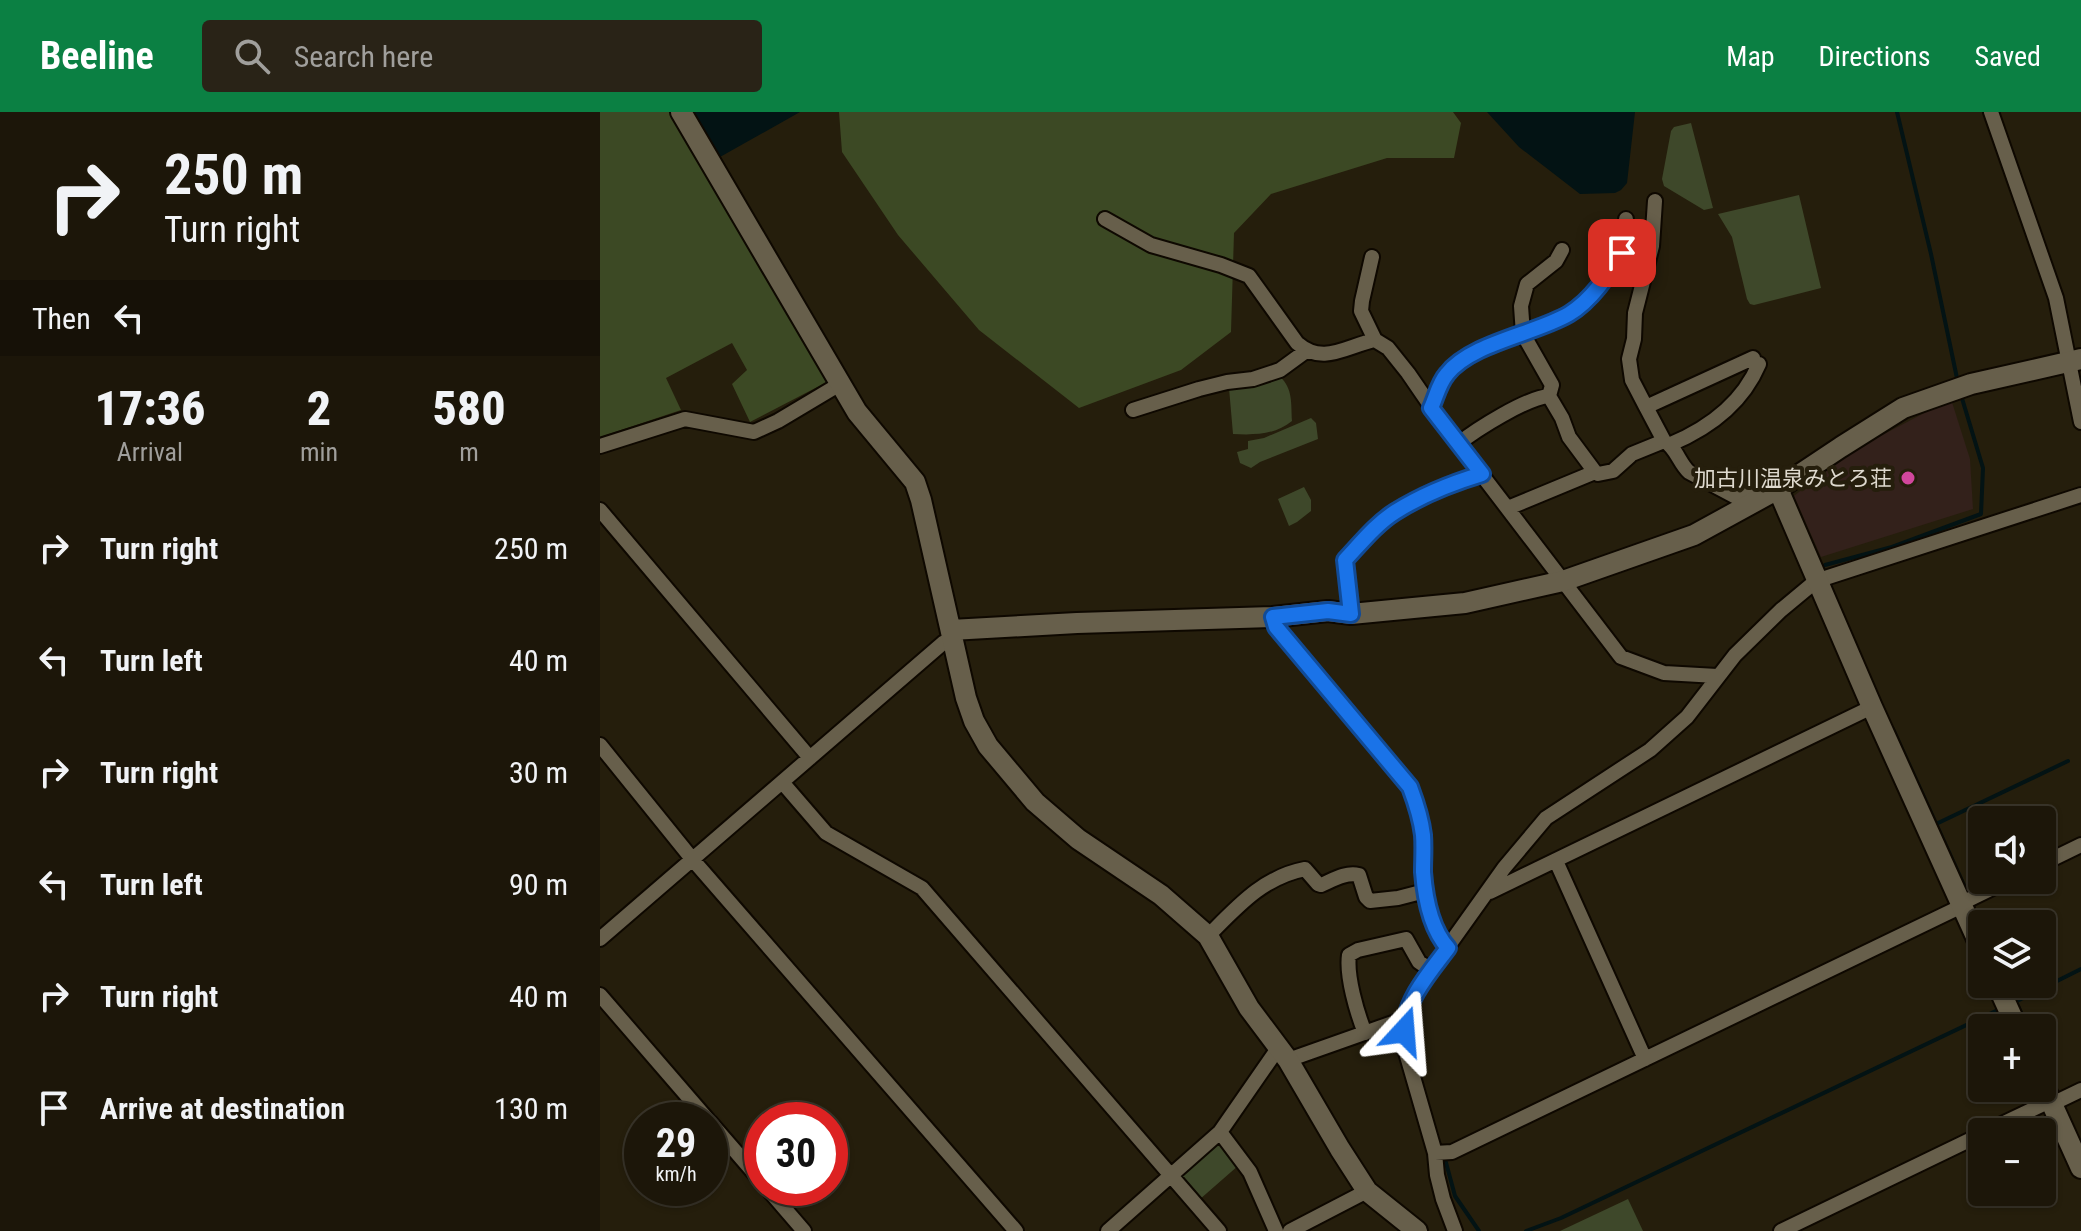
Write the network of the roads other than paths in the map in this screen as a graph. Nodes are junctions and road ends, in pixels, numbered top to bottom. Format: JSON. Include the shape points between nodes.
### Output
{"nodes":[{"id":1,"x":681,"y":112,"type":"edge"},
{"id":2,"x":1991,"y":112,"type":"edge"},
{"id":3,"x":1655,"y":201,"type":"dead end"},
{"id":4,"x":1105,"y":219,"type":"dead end"},
{"id":5,"x":1626,"y":219,"type":"dead end"},
{"id":6,"x":1562,"y":250,"type":"dead end"},
{"id":7,"x":1372,"y":257,"type":"dead end"},
{"id":8,"x":1523,"y":334,"type":"junction"},
{"id":9,"x":1375,"y":340,"type":"junction"},
{"id":10,"x":1306,"y":351,"type":"junction"},
{"id":11,"x":2075,"y":361,"type":"edge"},
{"id":12,"x":840,"y":384,"type":"junction"},
{"id":13,"x":1549,"y":396,"type":"junction"},
{"id":14,"x":1646,"y":407,"type":"junction"},
{"id":15,"x":1431,"y":408,"type":"junction"},
{"id":16,"x":1133,"y":410,"type":"dead end"},
{"id":17,"x":2081,"y":422,"type":"edge"},
{"id":18,"x":1667,"y":443,"type":"junction"},
{"id":19,"x":1458,"y":444,"type":"junction"},
{"id":20,"x":600,"y":446,"type":"edge"},
{"id":21,"x":1595,"y":472,"type":"junction"},
{"id":22,"x":1482,"y":474,"type":"junction"},
{"id":23,"x":1778,"y":489,"type":"junction"},
{"id":24,"x":2081,"y":495,"type":"edge"},
{"id":25,"x":1508,"y":508,"type":"junction"},
{"id":26,"x":600,"y":510,"type":"edge"},
{"id":27,"x":1563,"y":581,"type":"junction"},
{"id":28,"x":1816,"y":581,"type":"junction"},
{"id":29,"x":1351,"y":614,"type":"junction"},
{"id":30,"x":1273,"y":617,"type":"junction"},
{"id":31,"x":952,"y":634,"type":"junction"},
{"id":32,"x":1717,"y":676,"type":"junction"},
{"id":33,"x":1872,"y":707,"type":"junction"},
{"id":34,"x":600,"y":745,"type":"edge"},
{"id":35,"x":810,"y":758,"type":"junction"},
{"id":36,"x":782,"y":782,"type":"junction"},
{"id":37,"x":2081,"y":845,"type":"edge"},
{"id":38,"x":2056,"y":857,"type":"edge"},
{"id":39,"x":693,"y":860,"type":"junction"},
{"id":40,"x":1556,"y":861,"type":"junction"},
{"id":41,"x":1425,"y":891,"type":"junction"},
{"id":42,"x":1487,"y":894,"type":"junction"},
{"id":43,"x":1980,"y":894,"type":"edge"},
{"id":44,"x":1962,"y":906,"type":"junction"},
{"id":45,"x":1968,"y":919,"type":"edge"},
{"id":46,"x":1208,"y":936,"type":"junction"},
{"id":47,"x":600,"y":939,"type":"edge"},
{"id":48,"x":1448,"y":948,"type":"junction"},
{"id":49,"x":1431,"y":970,"type":"junction"},
{"id":50,"x":600,"y":995,"type":"edge"},
{"id":51,"x":1404,"y":1019,"type":"junction"},
{"id":52,"x":1365,"y":1033,"type":"junction"},
{"id":53,"x":1283,"y":1054,"type":"junction"},
{"id":54,"x":1645,"y":1059,"type":"junction"},
{"id":55,"x":2081,"y":1090,"type":"edge"},
{"id":56,"x":2056,"y":1095,"type":"edge"},
{"id":57,"x":693,"y":1102,"type":"edge"},
{"id":58,"x":2038,"y":1102,"type":"edge"},
{"id":59,"x":2051,"y":1102,"type":"edge"},
{"id":60,"x":2010,"y":1118,"type":"edge"},
{"id":61,"x":1220,"y":1132,"type":"junction"},
{"id":62,"x":1968,"y":1141,"type":"edge"},
{"id":63,"x":728,"y":1143,"type":"edge"},
{"id":64,"x":1435,"y":1153,"type":"junction"},
{"id":65,"x":744,"y":1161,"type":"edge"},
{"id":66,"x":2081,"y":1168,"type":"edge"},
{"id":67,"x":1171,"y":1177,"type":"junction"},
{"id":68,"x":1367,"y":1191,"type":"junction"},
{"id":69,"x":782,"y":1206,"type":"edge"},
{"id":70,"x":804,"y":1231,"type":"edge"},
{"id":71,"x":1016,"y":1231,"type":"edge"},
{"id":72,"x":1108,"y":1231,"type":"edge"},
{"id":73,"x":1219,"y":1231,"type":"edge"},
{"id":74,"x":1276,"y":1231,"type":"edge"},
{"id":75,"x":1290,"y":1231,"type":"edge"},
{"id":76,"x":1417,"y":1231,"type":"edge"},
{"id":77,"x":1455,"y":1231,"type":"edge"},
{"id":78,"x":1781,"y":1231,"type":"edge"}],
"edges":[{"from":1,"to":12,"type":"street"},
{"from":2,"to":11,"type":"street"},
{"from":3,"to":14,"type":"street","via":[[1652,246],[1629,359],[1632,380]]},
{"from":4,"to":10,"type":"street","via":[[1151,245],[1249,276]]},
{"from":5,"to":8,"type":"street","via":[[1622,253],[1596,291],[1571,313]]},
{"from":6,"to":8,"type":"street","via":[[1527,284]]},
{"from":7,"to":9,"type":"street","via":[[1361,311]]},
{"from":8,"to":13,"type":"street","via":[[1552,385]]},
{"from":8,"to":15,"type":"street","via":[[1488,346],[1449,371]]},
{"from":9,"to":10,"type":"street","via":[[1331,355]]},
{"from":9,"to":15,"type":"street","via":[[1388,348]]},
{"from":10,"to":16,"type":"street","via":[[1280,370]]},
{"from":11,"to":17,"type":"street"},
{"from":11,"to":23,"type":"street","via":[[1971,384],[1903,408]]},
{"from":12,"to":20,"type":"street","via":[[754,432],[685,419]]},
{"from":12,"to":31,"type":"street","via":[[915,482]]},
{"from":13,"to":19,"type":"street","via":[[1482,426]]},
{"from":13,"to":21,"type":"street","via":[[1569,437]]},
{"from":14,"to":18,"type":"street"},
{"from":14,"to":18,"type":"street","via":[[1756,361],[1746,391],[1721,416],[1695,434]]},
{"from":15,"to":19,"type":"street"},
{"from":18,"to":21,"type":"street","via":[[1632,454],[1613,471]]},
{"from":18,"to":23,"type":"street","via":[[1689,472],[1738,498],[1766,483]]},
{"from":19,"to":22,"type":"street"},
{"from":21,"to":25,"type":"street"},
{"from":22,"to":25,"type":"street"},
{"from":22,"to":29,"type":"street","via":[[1448,484],[1396,512],[1345,560]]},
{"from":23,"to":27,"type":"street","via":[[1694,535]]},
{"from":23,"to":28,"type":"street"},
{"from":24,"to":28,"type":"street"},
{"from":25,"to":27,"type":"street"},
{"from":26,"to":35,"type":"street"},
{"from":27,"to":29,"type":"street","via":[[1465,603]]},
{"from":27,"to":32,"type":"street","via":[[1621,657],[1664,673]]},
{"from":28,"to":32,"type":"street"},
{"from":28,"to":33,"type":"street"},
{"from":29,"to":30,"type":"street"},
{"from":30,"to":31,"type":"street"},
{"from":30,"to":41,"type":"street","via":[[1410,787],[1423,838]]},
{"from":31,"to":35,"type":"street"},
{"from":31,"to":46,"type":"street","via":[[974,721],[1035,802]]},
{"from":32,"to":42,"type":"street","via":[[1687,717],[1650,750],[1546,818]]},
{"from":33,"to":40,"type":"street"},
{"from":33,"to":44,"type":"street"},
{"from":34,"to":39,"type":"street"},
{"from":35,"to":36,"type":"street"},
{"from":36,"to":39,"type":"street"},
{"from":36,"to":67,"type":"street","via":[[826,833],[922,888]]},
{"from":37,"to":38,"type":"street"},
{"from":39,"to":47,"type":"street"},
{"from":39,"to":71,"type":"street"},
{"from":40,"to":42,"type":"street"},
{"from":40,"to":54,"type":"street"},
{"from":41,"to":46,"type":"street","via":[[1370,901],[1359,875],[1321,885],[1305,869],[1257,889]]},
{"from":41,"to":48,"type":"street","via":[[1433,924]]},
{"from":42,"to":48,"type":"street"},
{"from":43,"to":44,"type":"street"},
{"from":44,"to":45,"type":"street"},
{"from":44,"to":54,"type":"street"},
{"from":46,"to":53,"type":"street","via":[[1249,1008]]},
{"from":48,"to":49,"type":"street"},
{"from":49,"to":51,"type":"street"},
{"from":49,"to":52,"type":"street","via":[[1419,962],[1406,939],[1349,955]]},
{"from":50,"to":57,"type":"street"},
{"from":51,"to":52,"type":"street"},
{"from":51,"to":64,"type":"street","via":[[1405,1049]]},
{"from":52,"to":53,"type":"street"},
{"from":53,"to":61,"type":"street"},
{"from":53,"to":68,"type":"street"},
{"from":54,"to":64,"type":"street","via":[[1452,1152]]},
{"from":55,"to":56,"type":"street"},
{"from":58,"to":60,"type":"street"},
{"from":59,"to":66,"type":"street"},
{"from":61,"to":67,"type":"street"},
{"from":61,"to":74,"type":"street","via":[[1250,1172]]},
{"from":62,"to":78,"type":"street"},
{"from":63,"to":65,"type":"street"},
{"from":64,"to":77,"type":"street"},
{"from":67,"to":72,"type":"street"},
{"from":67,"to":73,"type":"street"},
{"from":68,"to":75,"type":"street"},
{"from":68,"to":76,"type":"street"},
{"from":69,"to":70,"type":"street"}]}
